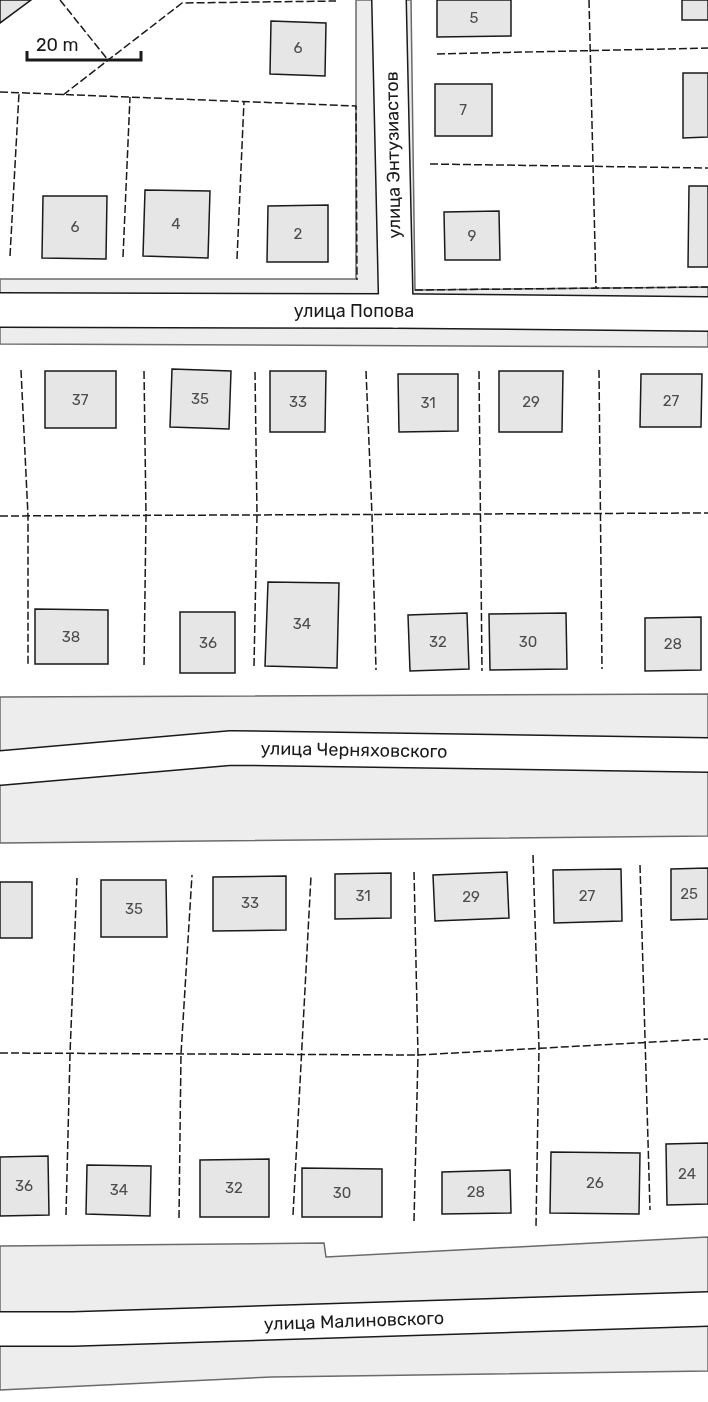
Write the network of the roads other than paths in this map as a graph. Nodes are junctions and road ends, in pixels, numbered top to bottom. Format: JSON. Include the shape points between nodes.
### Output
{"nodes":[{"id":1,"x":389,"y":0,"type":"edge"},
{"id":2,"x":0,"y":310,"type":"edge"},
{"id":3,"x":396,"y":310,"type":"junction"},
{"id":4,"x":708,"y":314,"type":"edge"},
{"id":5,"x":708,"y":755,"type":"edge"},
{"id":6,"x":0,"y":768,"type":"edge"},
{"id":7,"x":708,"y":1309,"type":"edge"},
{"id":8,"x":0,"y":1329,"type":"edge"}],
"edges":[{"from":1,"to":3,"type":"street","name":"улица Энтузиастов"},
{"from":2,"to":3,"type":"street","name":"улица Попова"},
{"from":3,"to":4,"type":"street","name":"улица Попова"},
{"from":5,"to":6,"type":"street","name":"улица Черняховского","via":[[231,748]]},
{"from":7,"to":8,"type":"street","name":"улица Малиновского"}]}
